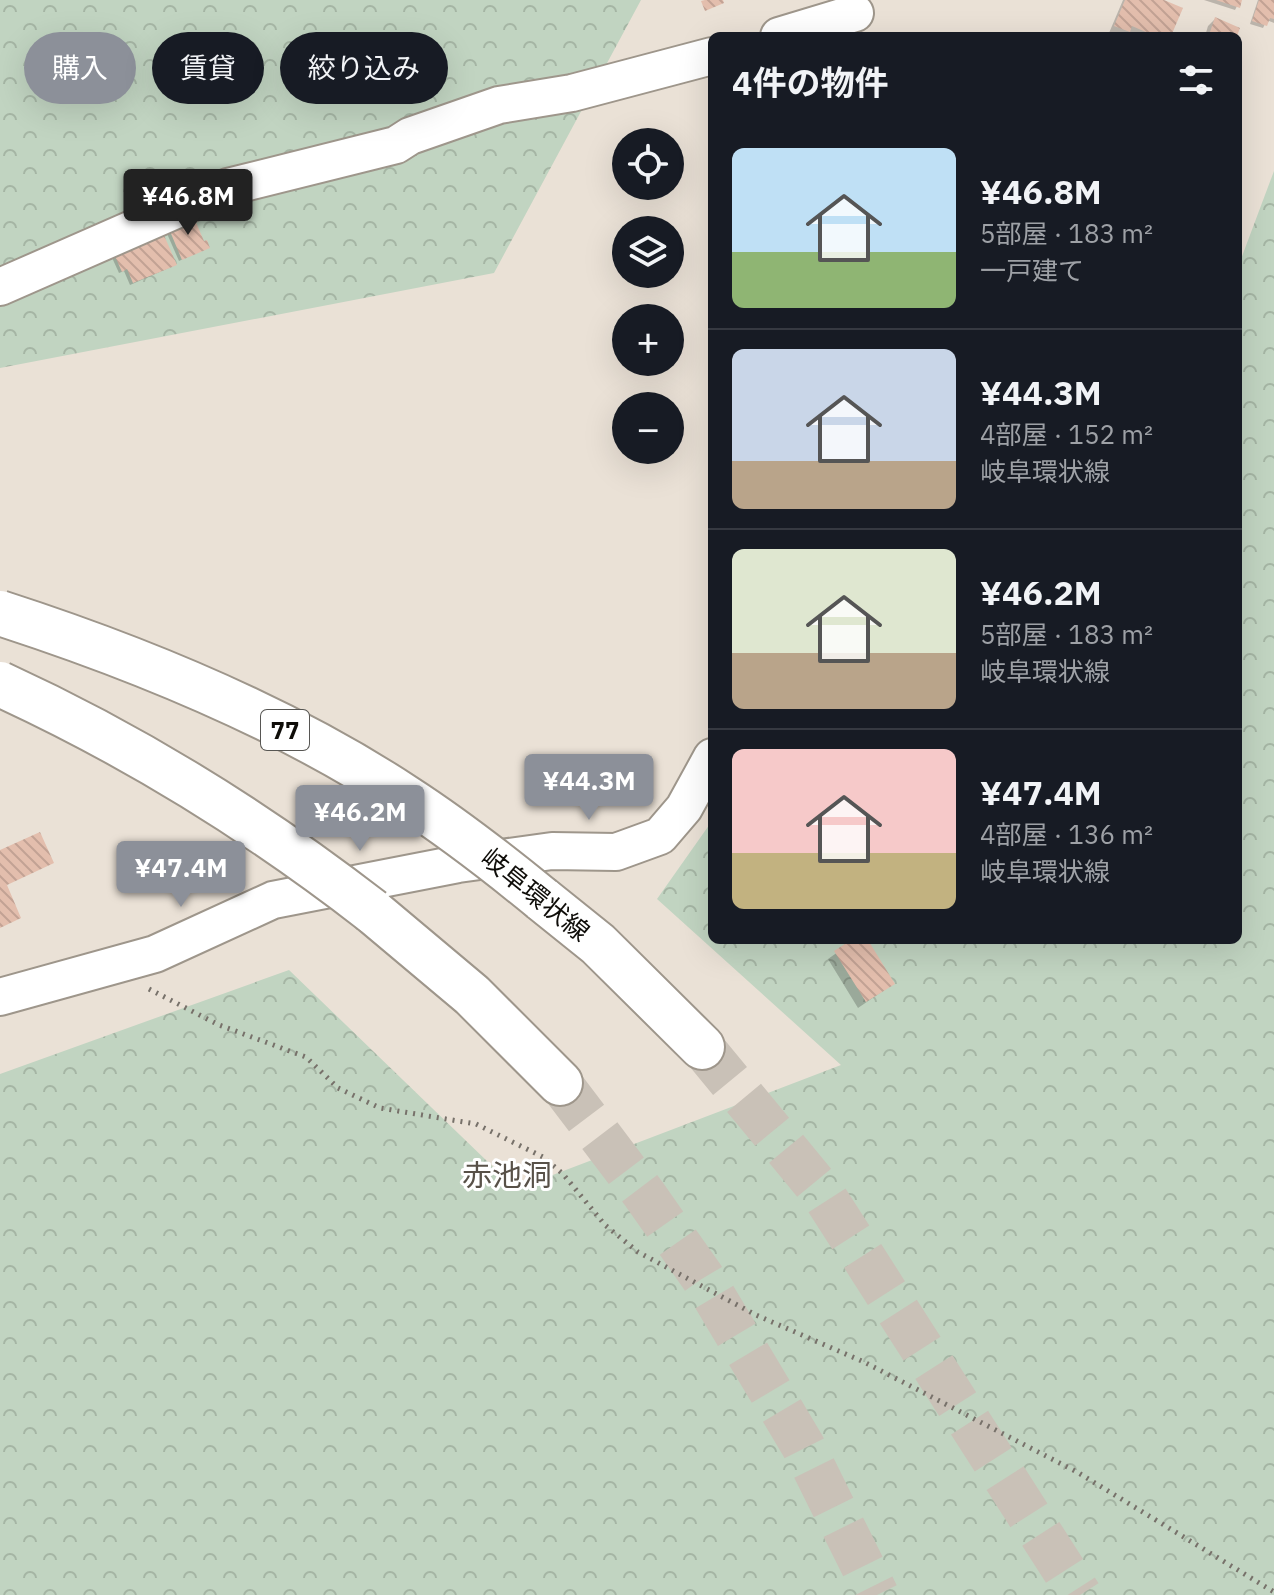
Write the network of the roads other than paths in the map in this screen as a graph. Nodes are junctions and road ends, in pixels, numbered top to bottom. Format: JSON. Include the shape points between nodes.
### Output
{"nodes":[{"id":1,"x":853,"y":16,"type":"edge"},
{"id":2,"x":794,"y":32,"type":"edge"},
{"id":3,"x":708,"y":57,"type":"edge"},
{"id":4,"x":0,"y":287,"type":"edge"},
{"id":5,"x":0,"y":613,"type":"edge"},
{"id":6,"x":0,"y":684,"type":"edge"},
{"id":7,"x":708,"y":764,"type":"edge"},
{"id":8,"x":0,"y":997,"type":"edge"},
{"id":9,"x":702,"y":1047,"type":"tunnel mouth"},
{"id":10,"x":560,"y":1083,"type":"tunnel mouth"}],
"edges":[{"from":1,"to":2,"type":"street"},
{"from":3,"to":4,"type":"street","via":[[572,93],[499,105],[396,145],[228,187]]},
{"from":5,"to":9,"type":"main road","name":"岐阜環状線","number":"77","bridge":true,"via":[[197,685],[403,795],[598,944]]},
{"from":6,"to":10,"type":"main road","bridge":true,"via":[[77,719],[297,853],[472,995]]},
{"from":7,"to":8,"type":"street","via":[[684,808],[660,836],[616,852],[552,851],[458,864],[273,900],[155,954]]}]}
